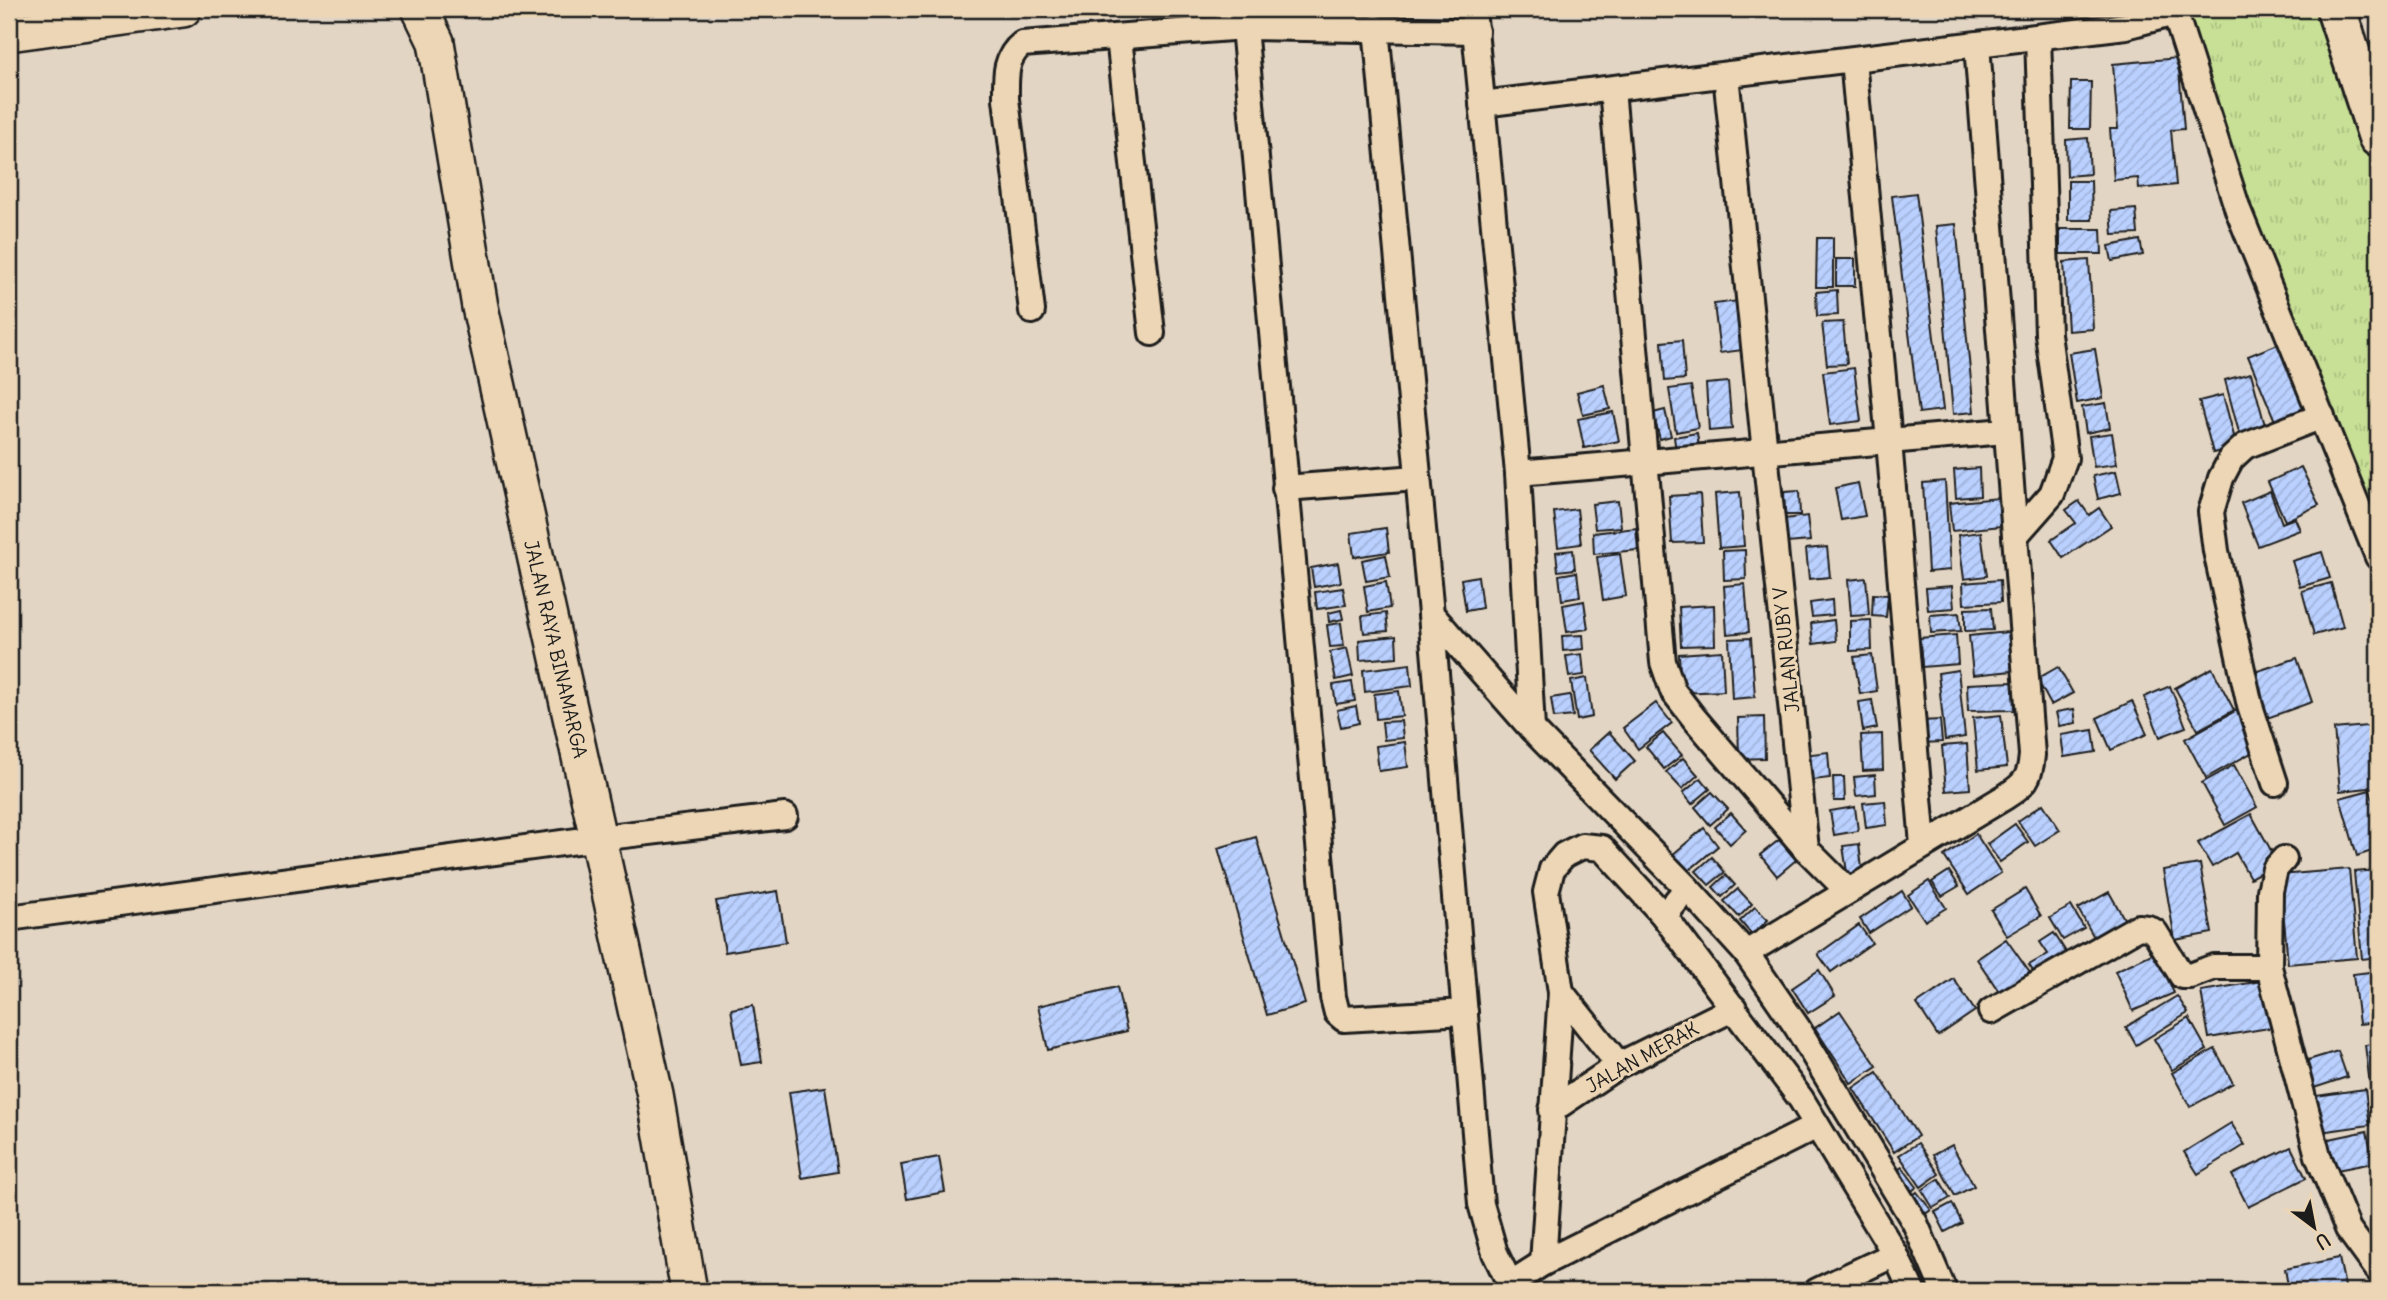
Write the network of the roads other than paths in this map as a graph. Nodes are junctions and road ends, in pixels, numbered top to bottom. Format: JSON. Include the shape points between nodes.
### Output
{"nodes":[{"id":1,"x":184,"y":9,"type":"edge"},
{"id":2,"x":421,"y":9,"type":"edge"},
{"id":3,"x":2336,"y":9,"type":"edge"},
{"id":4,"x":2175,"y":11,"type":"edge"},
{"id":5,"x":77,"y":16,"type":"edge"},
{"id":6,"x":1474,"y":20,"type":"edge"},
{"id":7,"x":1244,"y":27,"type":"junction"},
{"id":8,"x":1376,"y":28,"type":"junction"},
{"id":9,"x":9,"y":33,"type":"edge"},
{"id":10,"x":2038,"y":37,"type":"junction"},
{"id":11,"x":1119,"y":38,"type":"junction"},
{"id":12,"x":1977,"y":45,"type":"junction"},
{"id":13,"x":1853,"y":60,"type":"junction"},
{"id":14,"x":1726,"y":75,"type":"junction"},
{"id":15,"x":1612,"y":89,"type":"junction"},
{"id":16,"x":1482,"y":104,"type":"junction"},
{"id":17,"x":2378,"y":137,"type":"edge"},
{"id":18,"x":1032,"y":312,"type":"dead end"},
{"id":19,"x":1152,"y":333,"type":"dead end"},
{"id":20,"x":2322,"y":416,"type":"junction"},
{"id":21,"x":2006,"y":431,"type":"junction"},
{"id":22,"x":1889,"y":441,"type":"junction"},
{"id":23,"x":1766,"y":452,"type":"junction"},
{"id":24,"x":1644,"y":462,"type":"junction"},
{"id":25,"x":1518,"y":473,"type":"junction"},
{"id":26,"x":1417,"y":478,"type":"junction"},
{"id":27,"x":1285,"y":488,"type":"junction"},
{"id":28,"x":2015,"y":536,"type":"junction"},
{"id":29,"x":2378,"y":556,"type":"edge"},
{"id":30,"x":1431,"y":614,"type":"junction"},
{"id":31,"x":1532,"y":729,"type":"junction"},
{"id":32,"x":2276,"y":783,"type":"dead end"},
{"id":33,"x":785,"y":816,"type":"dead end"},
{"id":34,"x":599,"y":838,"type":"junction"},
{"id":35,"x":1923,"y":845,"type":"junction"},
{"id":36,"x":1806,"y":849,"type":"junction"},
{"id":37,"x":2284,"y":859,"type":"dead end"},
{"id":38,"x":1687,"y":888,"type":"junction"},
{"id":39,"x":1848,"y":891,"type":"junction"},
{"id":40,"x":1664,"y":916,"type":"junction"},
{"id":41,"x":9,"y":918,"type":"edge"},
{"id":42,"x":1746,"y":953,"type":"junction"},
{"id":43,"x":2269,"y":967,"type":"junction"},
{"id":44,"x":1562,"y":992,"type":"junction"},
{"id":45,"x":1734,"y":1008,"type":"junction"},
{"id":46,"x":1991,"y":1011,"type":"dead end"},
{"id":47,"x":1465,"y":1013,"type":"junction"},
{"id":48,"x":1619,"y":1065,"type":"junction"},
{"id":49,"x":1552,"y":1110,"type":"junction"},
{"id":50,"x":1817,"y":1126,"type":"junction"},
{"id":51,"x":1895,"y":1254,"type":"junction"},
{"id":52,"x":1543,"y":1263,"type":"junction"},
{"id":53,"x":2378,"y":1270,"type":"edge"},
{"id":54,"x":1511,"y":1288,"type":"edge"},
{"id":55,"x":689,"y":1291,"type":"edge"},
{"id":56,"x":1816,"y":1291,"type":"edge"},
{"id":57,"x":1912,"y":1291,"type":"edge"},
{"id":58,"x":1944,"y":1291,"type":"edge"}],
"edges":[{"from":1,"to":5,"type":"street"},
{"from":2,"to":34,"type":"street","name":"JALAN RAYA BINAMARGA","via":[[436,42],[480,307]]},
{"from":3,"to":17,"type":"highway"},
{"from":4,"to":10,"type":"street","via":[[2126,26]]},
{"from":4,"to":20,"type":"street","via":[[2238,210]]},
{"from":5,"to":9,"type":"street"},
{"from":6,"to":8,"type":"street"},
{"from":6,"to":16,"type":"street"},
{"from":7,"to":8,"type":"street"},
{"from":7,"to":11,"type":"street"},
{"from":7,"to":27,"type":"street"},
{"from":8,"to":26,"type":"street"},
{"from":10,"to":12,"type":"street"},
{"from":10,"to":28,"type":"street","via":[[2048,334],[2065,458],[2052,494]]},
{"from":11,"to":18,"type":"street","via":[[1022,44],[1014,50],[1006,70]]},
{"from":11,"to":19,"type":"street"},
{"from":12,"to":13,"type":"street"},
{"from":12,"to":21,"type":"street"},
{"from":13,"to":14,"type":"street"},
{"from":13,"to":22,"type":"street"},
{"from":14,"to":15,"type":"street"},
{"from":14,"to":23,"type":"street","name":"JALAN RUBY V"},
{"from":15,"to":16,"type":"street"},
{"from":15,"to":24,"type":"street"},
{"from":16,"to":25,"type":"street"},
{"from":20,"to":29,"type":"street"},
{"from":20,"to":32,"type":"street","via":[[2245,446],[2221,478],[2211,512],[2250,706]]},
{"from":21,"to":22,"type":"street"},
{"from":21,"to":28,"type":"street"},
{"from":22,"to":23,"type":"street"},
{"from":22,"to":35,"type":"street"},
{"from":23,"to":24,"type":"street"},
{"from":23,"to":36,"type":"street","name":"JALAN RUBY V"},
{"from":24,"to":25,"type":"street"},
{"from":24,"to":36,"type":"street","via":[[1663,662],[1673,691]]},
{"from":25,"to":31,"type":"street"},
{"from":26,"to":27,"type":"street"},
{"from":26,"to":30,"type":"street"},
{"from":27,"to":47,"type":"street","via":[[1337,1013],[1344,1019]]},
{"from":28,"to":35,"type":"street","via":[[2030,772],[2019,788]]},
{"from":30,"to":31,"type":"street"},
{"from":30,"to":47,"type":"street"},
{"from":31,"to":38,"type":"street"},
{"from":33,"to":34,"type":"street"},
{"from":34,"to":41,"type":"street"},
{"from":34,"to":55,"type":"street","name":"JALAN RAYA BINAMARGA","via":[[655,1095]]},
{"from":35,"to":39,"type":"street"},
{"from":36,"to":39,"type":"street"},
{"from":37,"to":43,"type":"street","via":[[2275,869],[2270,891]]},
{"from":38,"to":40,"type":"street"},
{"from":38,"to":42,"type":"street"},
{"from":39,"to":42,"type":"street"},
{"from":40,"to":44,"type":"street","via":[[1602,848],[1581,846],[1564,855],[1552,869],[1546,892]]},
{"from":40,"to":45,"type":"street"},
{"from":42,"to":58,"type":"street","via":[[1797,1027],[1915,1223]]},
{"from":43,"to":46,"type":"street","via":[[2214,967],[2182,976],[2155,932],[2138,927]]},
{"from":43,"to":53,"type":"street","via":[[2318,1156],[2348,1229]]},
{"from":44,"to":48,"type":"street"},
{"from":44,"to":49,"type":"street"},
{"from":45,"to":48,"type":"street","name":"JALAN MERAK"},
{"from":45,"to":50,"type":"street"},
{"from":47,"to":54,"type":"street","via":[[1481,1204]]},
{"from":48,"to":49,"type":"street","name":"JALAN MERAK"},
{"from":49,"to":52,"type":"street"},
{"from":50,"to":51,"type":"street"},
{"from":50,"to":52,"type":"street"},
{"from":51,"to":56,"type":"street"},
{"from":51,"to":57,"type":"street"},
{"from":52,"to":54,"type":"street"}]}
